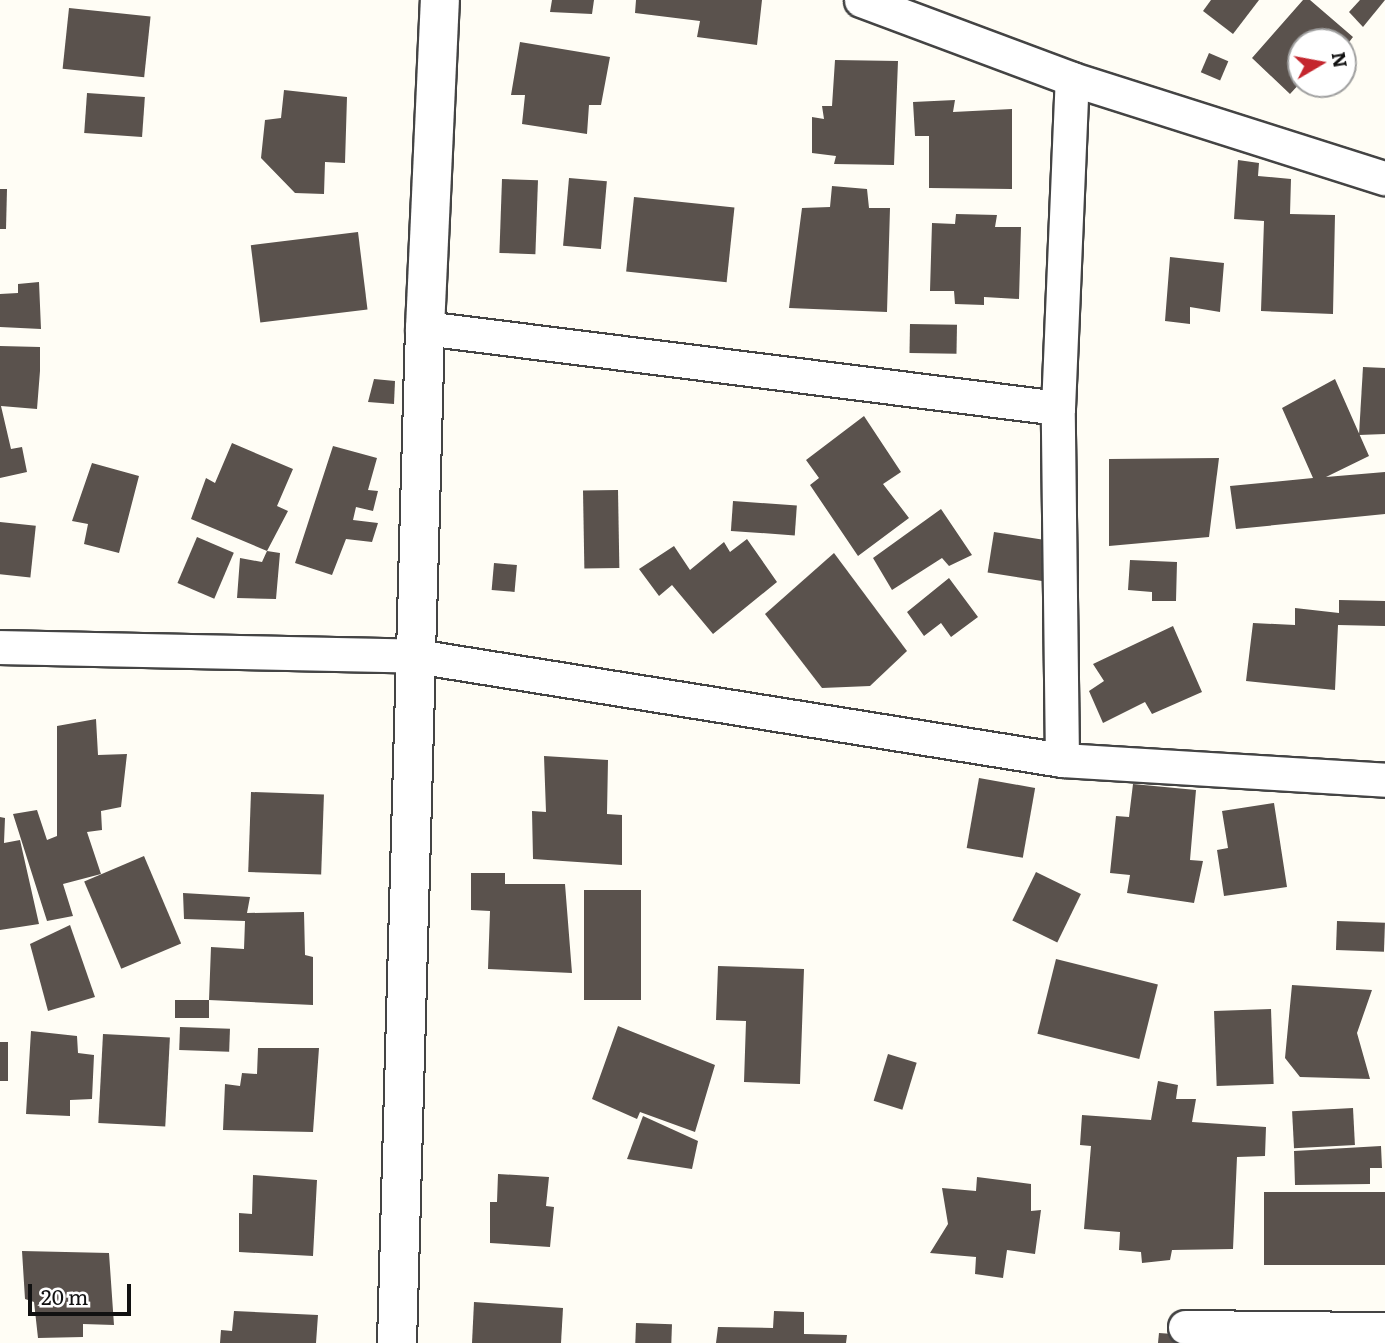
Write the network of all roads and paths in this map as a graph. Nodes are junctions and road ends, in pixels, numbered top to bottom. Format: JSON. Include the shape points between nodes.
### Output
{"nodes":[{"id":1,"x":440,"y":0,"type":"edge"},
{"id":2,"x":861,"y":0,"type":"edge"},
{"id":3,"x":1072,"y":79,"type":"junction"},
{"id":4,"x":1385,"y":178,"type":"edge"},
{"id":5,"x":425,"y":328,"type":"junction"},
{"id":6,"x":1058,"y":408,"type":"junction"},
{"id":7,"x":0,"y":647,"type":"edge"},
{"id":8,"x":416,"y":656,"type":"junction"},
{"id":9,"x":1062,"y":760,"type":"junction"},
{"id":10,"x":1385,"y":780,"type":"edge"},
{"id":11,"x":1185,"y":1327,"type":"dead end"},
{"id":12,"x":1385,"y":1329,"type":"edge"},
{"id":13,"x":397,"y":1343,"type":"edge"}],
"edges":[{"from":1,"to":5,"type":"street"},
{"from":2,"to":3,"type":"street"},
{"from":3,"to":4,"type":"street"},
{"from":3,"to":6,"type":"street"},
{"from":5,"to":6,"type":"street"},
{"from":5,"to":8,"type":"street"},
{"from":6,"to":9,"type":"street"},
{"from":7,"to":8,"type":"street"},
{"from":8,"to":9,"type":"street"},
{"from":8,"to":13,"type":"street"},
{"from":9,"to":10,"type":"street"},
{"from":11,"to":12,"type":"street"}]}
